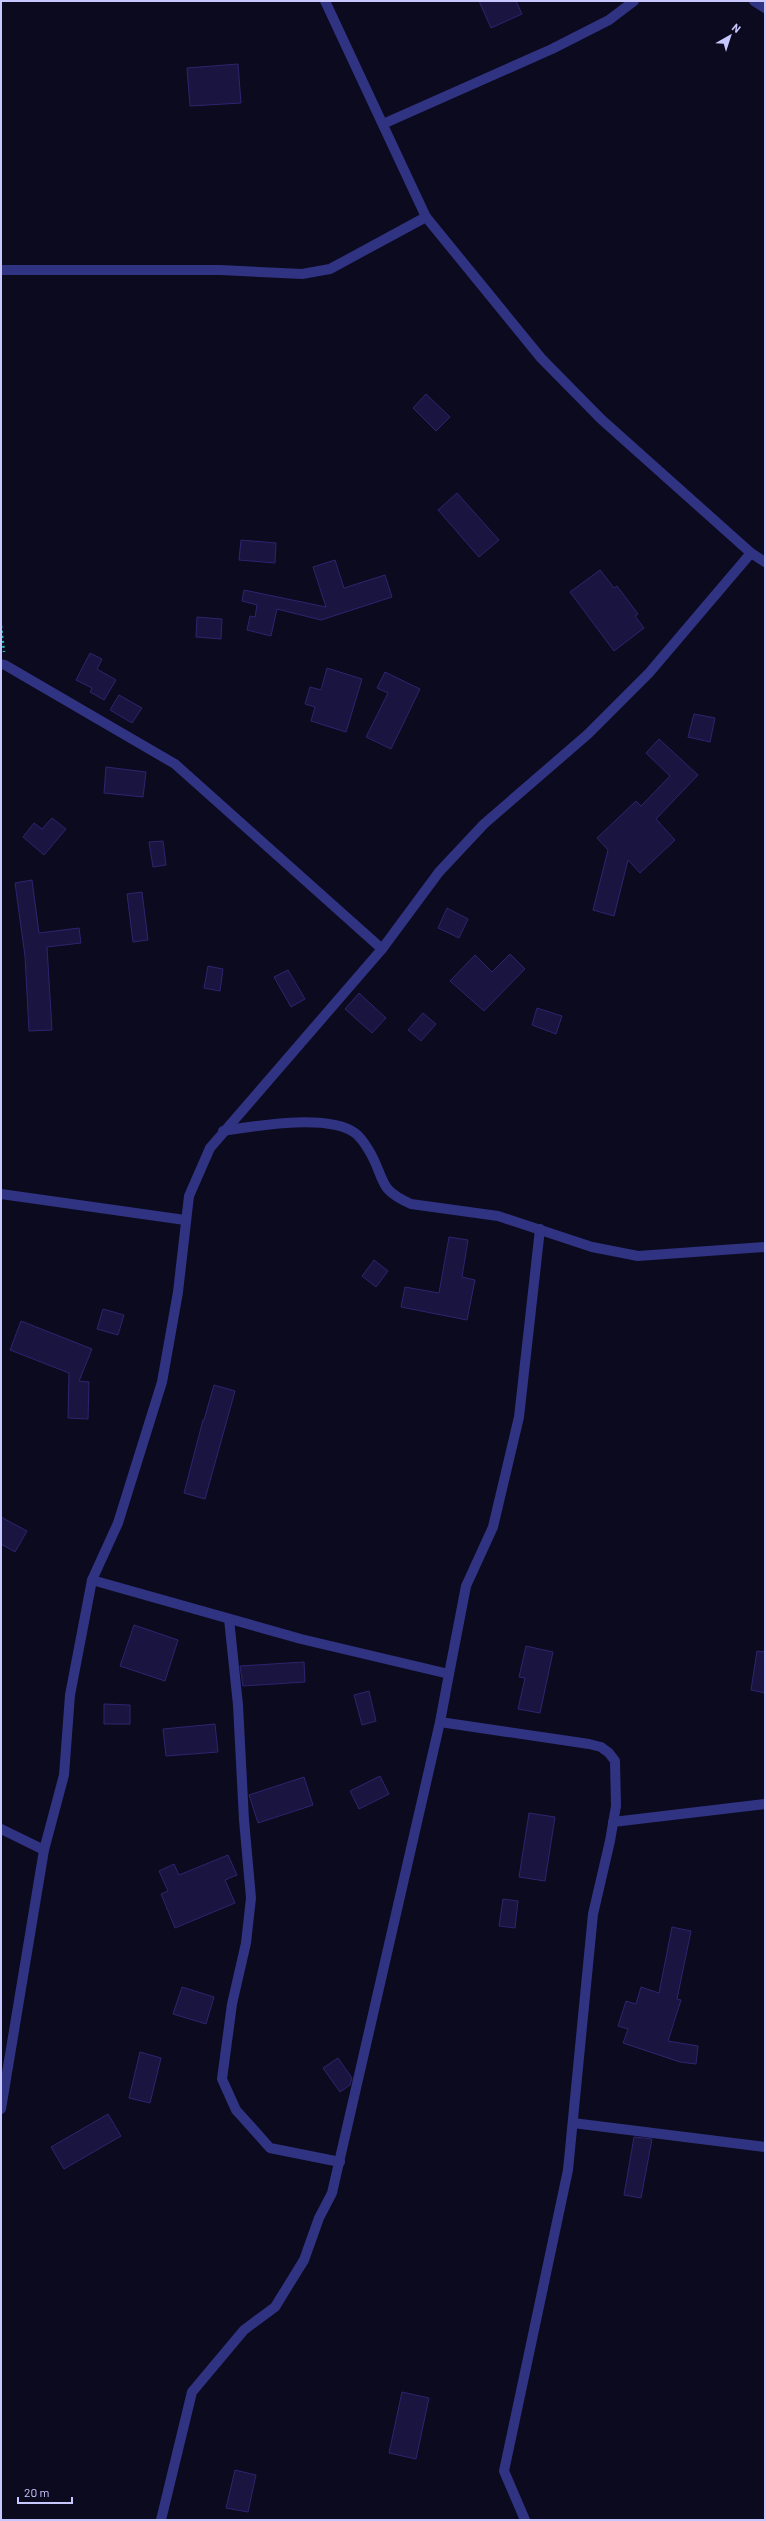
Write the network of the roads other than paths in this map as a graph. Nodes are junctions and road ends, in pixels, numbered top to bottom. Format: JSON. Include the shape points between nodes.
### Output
{"nodes":[{"id":1,"x":325,"y":1,"type":"edge"},
{"id":2,"x":634,"y":1,"type":"edge"},
{"id":3,"x":754,"y":1,"type":"edge"},
{"id":4,"x":765,"y":8,"type":"edge"},
{"id":5,"x":383,"y":124,"type":"junction"},
{"id":6,"x":426,"y":217,"type":"junction"},
{"id":7,"x":1,"y":270,"type":"edge"},
{"id":8,"x":751,"y":553,"type":"junction"},
{"id":9,"x":765,"y":562,"type":"edge"},
{"id":10,"x":3,"y":665,"type":"edge"},
{"id":11,"x":382,"y":949,"type":"junction"},
{"id":12,"x":223,"y":1131,"type":"junction"},
{"id":13,"x":1,"y":1194,"type":"edge"},
{"id":14,"x":186,"y":1220,"type":"junction"},
{"id":15,"x":540,"y":1229,"type":"junction"},
{"id":16,"x":765,"y":1247,"type":"edge"},
{"id":17,"x":92,"y":1580,"type":"junction"},
{"id":18,"x":229,"y":1619,"type":"junction"},
{"id":19,"x":449,"y":1674,"type":"junction"},
{"id":20,"x":440,"y":1722,"type":"junction"},
{"id":21,"x":765,"y":1804,"type":"edge"},
{"id":22,"x":613,"y":1822,"type":"junction"},
{"id":23,"x":1,"y":1829,"type":"edge"},
{"id":24,"x":44,"y":1850,"type":"junction"},
{"id":25,"x":1,"y":2109,"type":"edge"},
{"id":26,"x":573,"y":2123,"type":"junction"},
{"id":27,"x":765,"y":2147,"type":"edge"},
{"id":28,"x":340,"y":2162,"type":"junction"},
{"id":29,"x":161,"y":2520,"type":"edge"},
{"id":30,"x":525,"y":2520,"type":"edge"}],
"edges":[{"from":1,"to":5,"type":"street"},
{"from":2,"to":5,"type":"street","via":[[609,20],[552,49]]},
{"from":3,"to":4,"type":"street"},
{"from":5,"to":6,"type":"street"},
{"from":6,"to":7,"type":"street","via":[[330,269],[302,274],[220,270]]},
{"from":6,"to":8,"type":"street","via":[[541,358],[601,419]]},
{"from":8,"to":9,"type":"street"},
{"from":8,"to":11,"type":"street","via":[[649,673],[588,734],[484,824],[439,872]]},
{"from":10,"to":11,"type":"street","via":[[175,764]]},
{"from":11,"to":12,"type":"street"},
{"from":12,"to":14,"type":"street","via":[[210,1148],[197,1176],[189,1196]]},
{"from":12,"to":15,"type":"street","via":[[282,1122],[337,1125],[354,1132],[364,1141],[385,1189],[398,1198],[411,1204],[498,1216]]},
{"from":13,"to":14,"type":"street"},
{"from":14,"to":17,"type":"street","via":[[178,1292],[162,1382],[118,1522]]},
{"from":15,"to":16,"type":"street","via":[[592,1247],[638,1256]]},
{"from":15,"to":19,"type":"street","via":[[519,1417],[492,1527],[466,1586]]},
{"from":17,"to":18,"type":"street"},
{"from":17,"to":24,"type":"street","via":[[70,1695],[64,1775]]},
{"from":18,"to":19,"type":"street"},
{"from":18,"to":28,"type":"street","via":[[238,1705],[251,1898],[246,1943],[232,2004],[222,2079],[236,2110],[270,2148]]},
{"from":19,"to":20,"type":"street"},
{"from":20,"to":22,"type":"street","via":[[600,1747],[609,1753],[616,1766],[616,1806]]},
{"from":20,"to":28,"type":"street"},
{"from":21,"to":22,"type":"street"},
{"from":22,"to":26,"type":"street","via":[[593,1914]]},
{"from":23,"to":24,"type":"street"},
{"from":24,"to":25,"type":"street"},
{"from":26,"to":27,"type":"street"},
{"from":26,"to":30,"type":"street","via":[[568,2170],[504,2471]]},
{"from":28,"to":29,"type":"street","via":[[332,2193],[319,2218],[304,2260],[275,2307],[244,2330],[192,2392]]}]}
